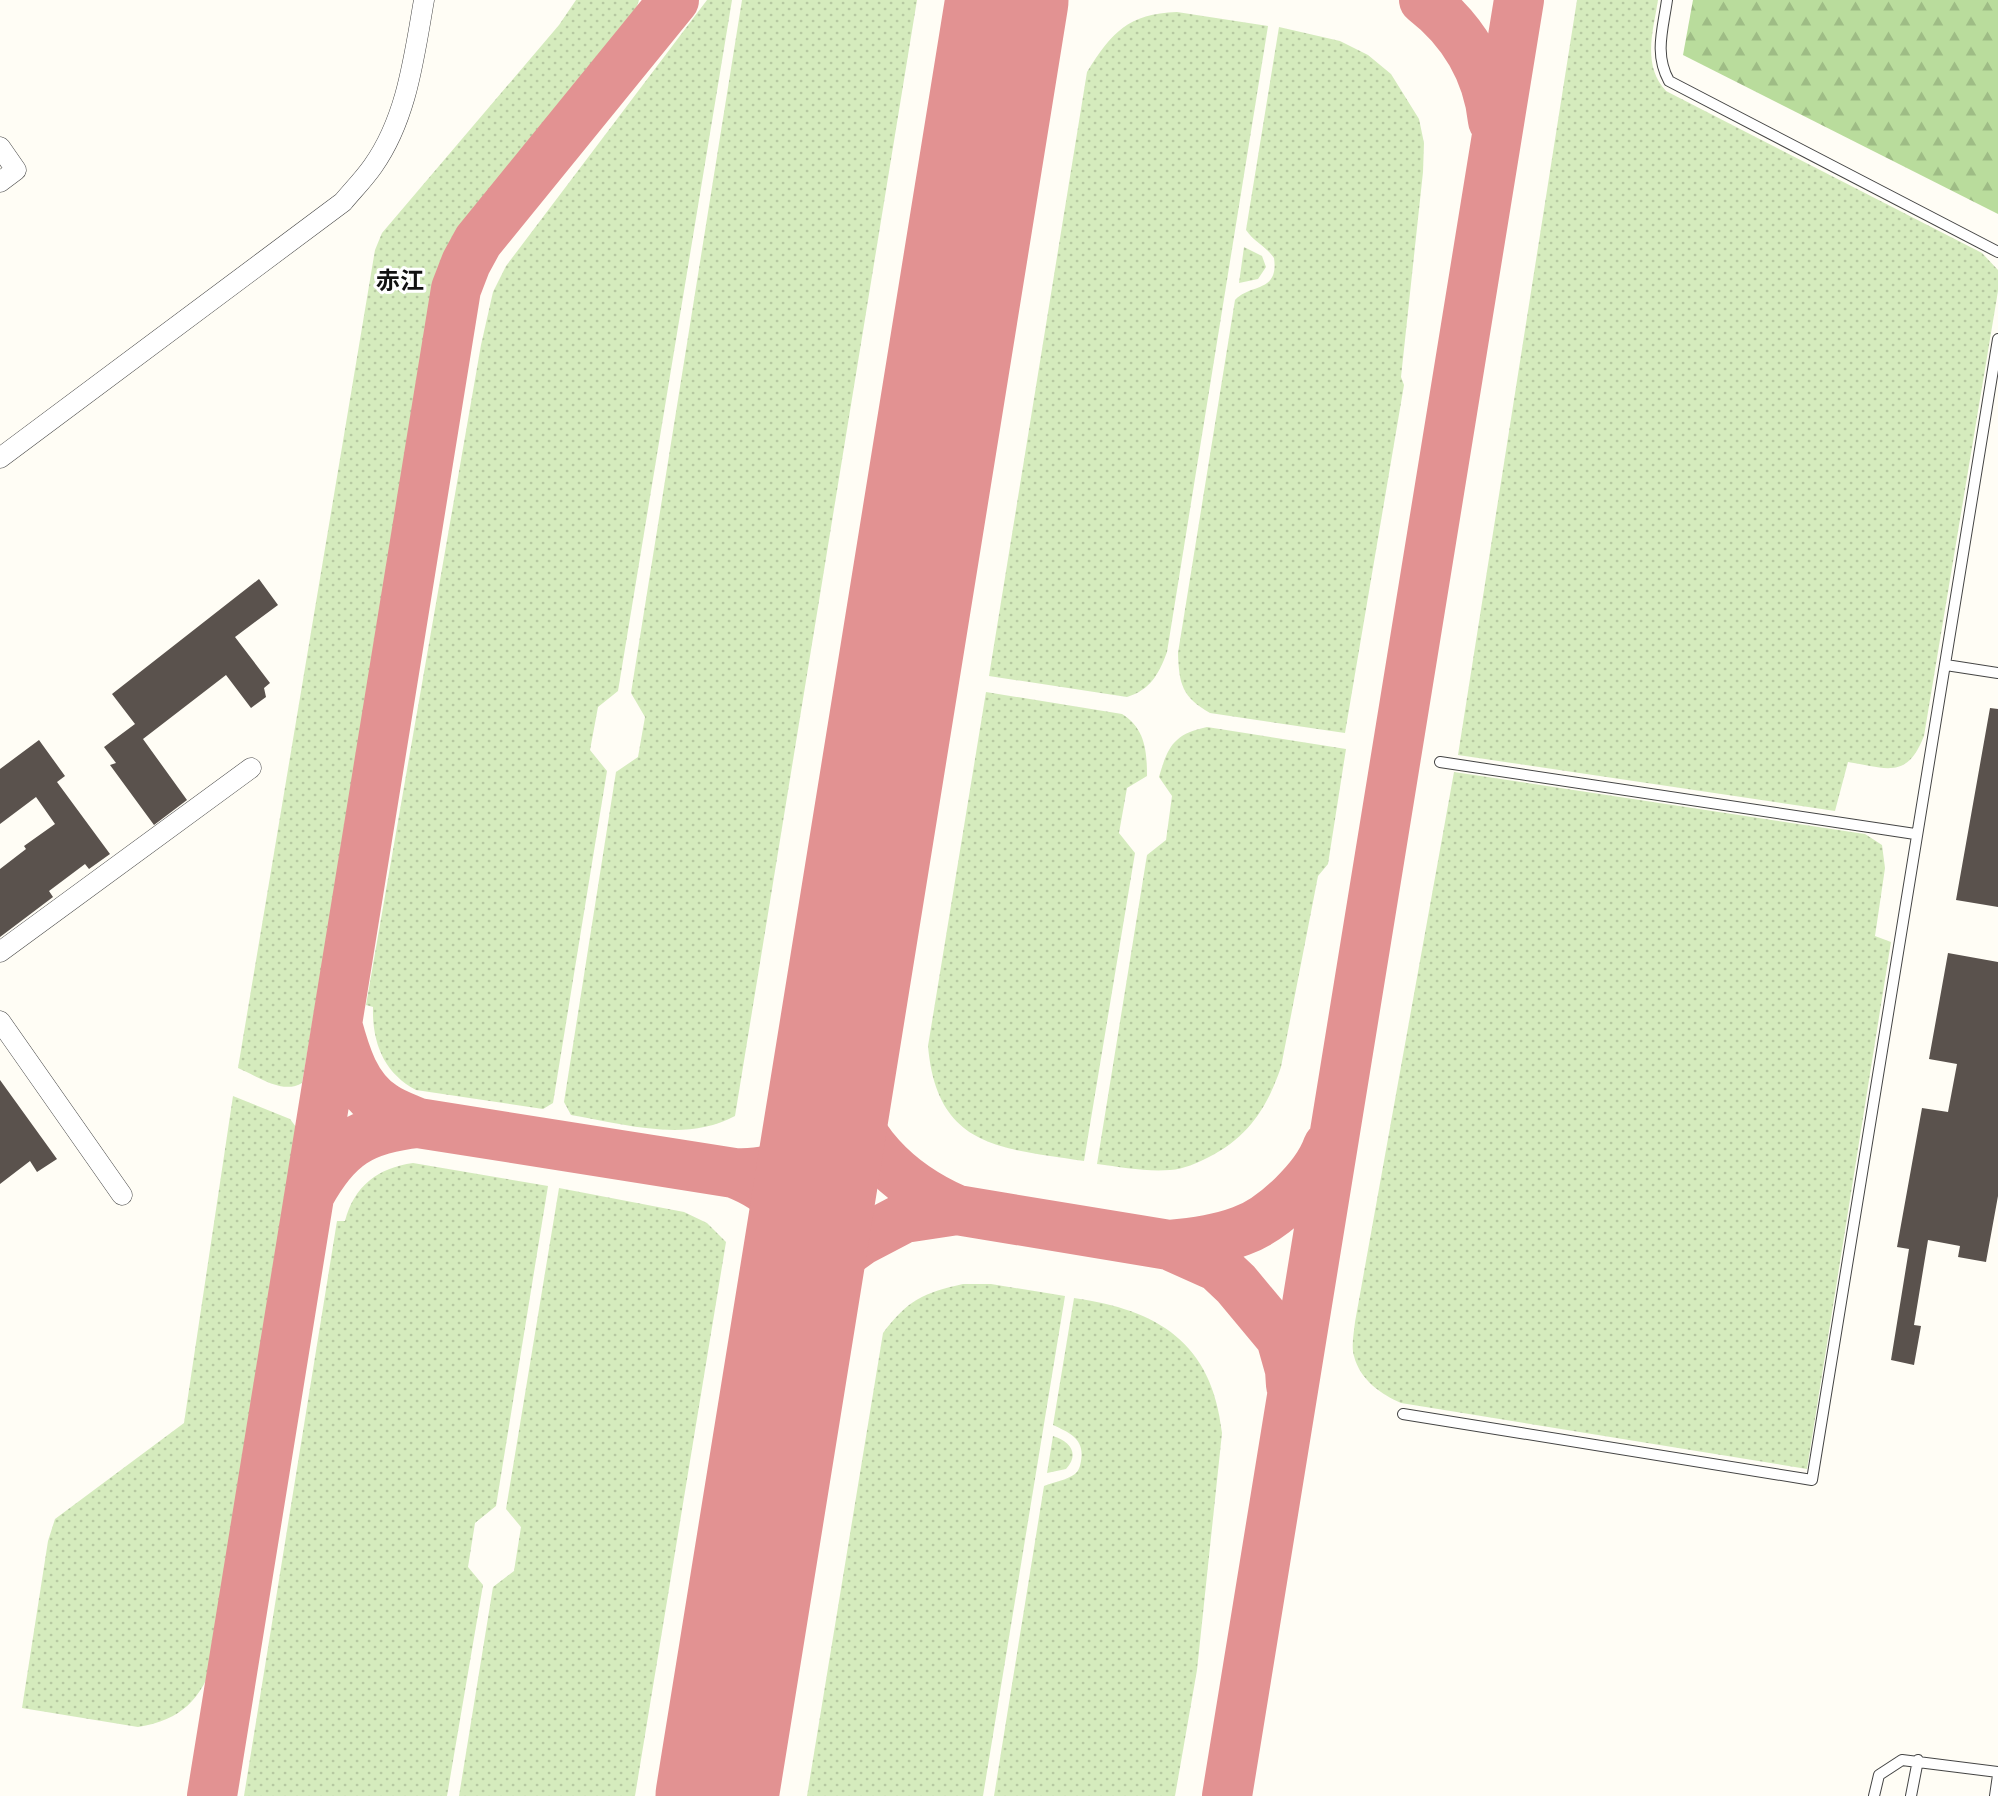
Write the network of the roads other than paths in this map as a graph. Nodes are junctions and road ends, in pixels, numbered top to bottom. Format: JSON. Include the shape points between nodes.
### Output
{"nodes":[{"id":1,"x":424,"y":0,"type":"edge"},
{"id":2,"x":1667,"y":0,"type":"edge"},
{"id":3,"x":0,"y":147,"type":"edge"},
{"id":4,"x":0,"y":182,"type":"edge"},
{"id":5,"x":1998,"y":252,"type":"edge"},
{"id":6,"x":1998,"y":339,"type":"edge"},
{"id":7,"x":0,"y":458,"type":"edge"},
{"id":8,"x":1946,"y":665,"type":"junction"},
{"id":9,"x":1998,"y":673,"type":"edge"},
{"id":10,"x":1440,"y":762,"type":"dead end"},
{"id":11,"x":251,"y":768,"type":"dead end"},
{"id":12,"x":1915,"y":834,"type":"junction"},
{"id":13,"x":0,"y":952,"type":"edge"},
{"id":14,"x":0,"y":1021,"type":"edge"},
{"id":15,"x":122,"y":1195,"type":"dead end"},
{"id":16,"x":1403,"y":1414,"type":"dead end"},
{"id":17,"x":1918,"y":1760,"type":"junction"},
{"id":18,"x":1998,"y":1774,"type":"edge"},
{"id":19,"x":1874,"y":1796,"type":"edge"},
{"id":20,"x":1911,"y":1796,"type":"edge"},
{"id":21,"x":1995,"y":1796,"type":"edge"}],
"edges":[{"from":1,"to":7,"type":"street","via":[[410,81],[397,120],[374,165],[343,202]]},
{"from":2,"to":5,"type":"lane","via":[[1659,52],[1661,67],[1670,81]]},
{"from":3,"to":4,"type":"street","via":[[16,170]]},
{"from":6,"to":8,"type":"lane"},
{"from":8,"to":9,"type":"lane"},
{"from":8,"to":12,"type":"lane"},
{"from":10,"to":12,"type":"lane"},
{"from":11,"to":13,"type":"street"},
{"from":12,"to":16,"type":"lane","via":[[1812,1480]]},
{"from":14,"to":15,"type":"street"},
{"from":17,"to":18,"type":"lane"},
{"from":17,"to":19,"type":"lane","via":[[1902,1760],[1889,1766],[1880,1775]]},
{"from":17,"to":20,"type":"lane"},
{"from":18,"to":21,"type":"lane"}]}
